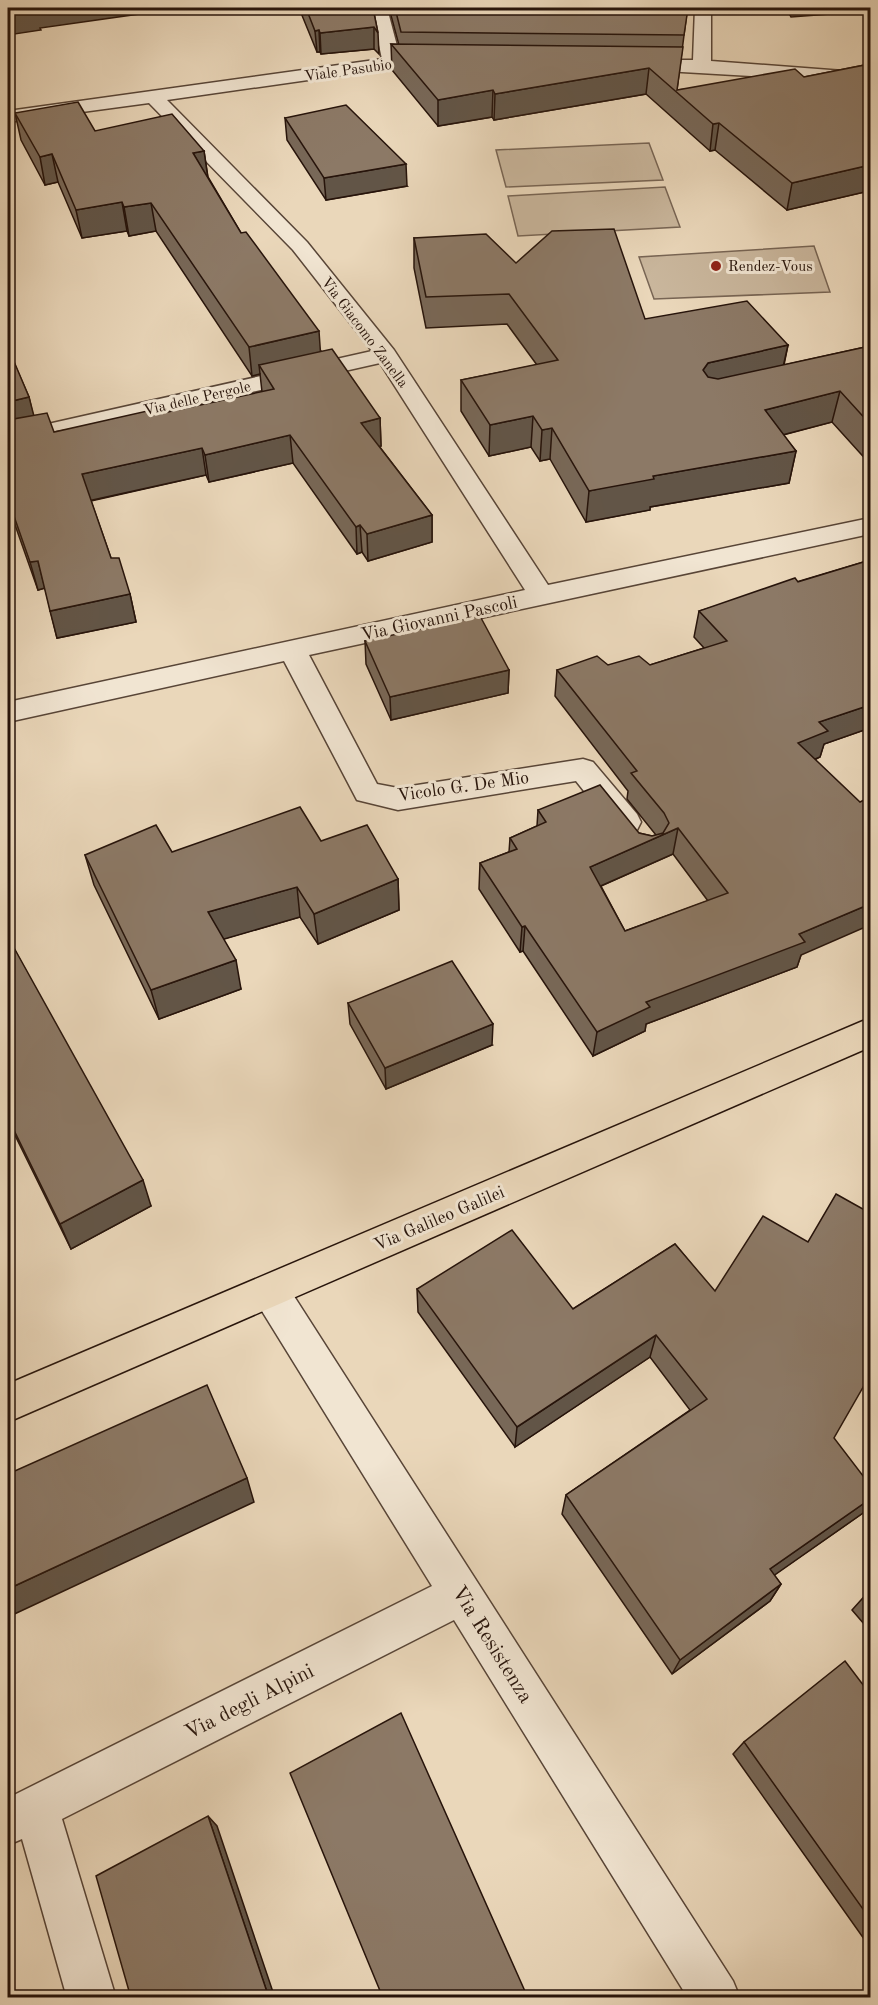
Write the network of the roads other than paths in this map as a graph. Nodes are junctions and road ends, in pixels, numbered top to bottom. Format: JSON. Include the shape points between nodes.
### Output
{"nodes":[{"id":1,"x":379,"y":8,"type":"edge"},
{"id":2,"x":703,"y":8,"type":"edge"},
{"id":3,"x":392,"y":63,"type":"junction"},
{"id":4,"x":452,"y":63,"type":"edge"},
{"id":5,"x":619,"y":65,"type":"edge"},
{"id":6,"x":702,"y":66,"type":"junction"},
{"id":7,"x":870,"y":78,"type":"edge"},
{"id":8,"x":154,"y":97,"type":"junction"},
{"id":9,"x":8,"y":117,"type":"edge"},
{"id":10,"x":386,"y":355,"type":"junction"},
{"id":11,"x":8,"y":440,"type":"edge"},
{"id":12,"x":870,"y":526,"type":"edge"},
{"id":13,"x":541,"y":595,"type":"junction"},
{"id":14,"x":295,"y":649,"type":"junction"},
{"id":15,"x":8,"y":712,"type":"edge"},
{"id":16,"x":640,"y":839,"type":"edge"},
{"id":17,"x":870,"y":1032,"type":"edge"},
{"id":18,"x":270,"y":1291,"type":"junction"},
{"id":19,"x":8,"y":1404,"type":"edge"},
{"id":20,"x":461,"y":1594,"type":"junction"},
{"id":21,"x":22,"y":1815,"type":"edge"},
{"id":22,"x":92,"y":1998,"type":"edge"},
{"id":23,"x":716,"y":1998,"type":"edge"}],
"edges":[{"from":1,"to":3,"type":"street"},
{"from":2,"to":6,"type":"street"},
{"from":3,"to":4,"type":"street","name":"Viale Pasubio"},
{"from":3,"to":8,"type":"street","name":"Viale Pasubio"},
{"from":5,"to":6,"type":"street"},
{"from":6,"to":7,"type":"street"},
{"from":8,"to":9,"type":"street","name":"Viale Pasubio"},
{"from":8,"to":10,"type":"street","name":"Via Giacomo Zanella","via":[[300,246]]},
{"from":10,"to":11,"type":"street","name":"Via delle Pergole"},
{"from":10,"to":13,"type":"street","name":"Via Giacomo Zanella"},
{"from":12,"to":13,"type":"street","name":"Via Giovanni Pascoli"},
{"from":13,"to":14,"type":"street","name":"Via Giovanni Pascoli"},
{"from":14,"to":15,"type":"street","name":"Via Giovanni Pascoli"},
{"from":14,"to":16,"type":"street","name":"Vicolo G. De Mio","via":[[296,658],[367,792],[398,799],[583,769]]},
{"from":17,"to":18,"type":"main road","name":"Via Galileo Galilei"},
{"from":18,"to":19,"type":"main road","name":"Via Galileo Galilei"},
{"from":18,"to":20,"type":"street","name":"Via Resistenza"},
{"from":20,"to":21,"type":"street","name":"Via degli Alpini"},
{"from":20,"to":23,"type":"street","name":"Via Resistenza"},
{"from":21,"to":22,"type":"street","name":"Via degli Alpini"}]}
